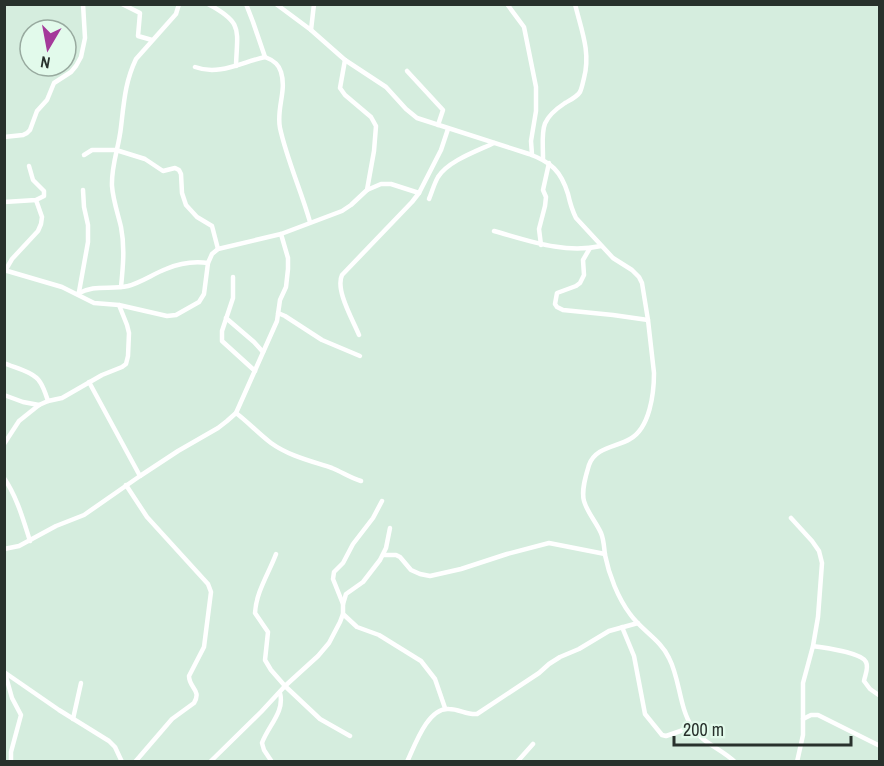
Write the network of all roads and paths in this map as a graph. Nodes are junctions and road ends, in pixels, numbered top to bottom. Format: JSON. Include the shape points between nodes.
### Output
{"nodes":[{"id":1,"x":83,"y":4,"type":"edge"},
{"id":2,"x":179,"y":4,"type":"edge"},
{"id":3,"x":208,"y":4,"type":"edge"},
{"id":4,"x":246,"y":4,"type":"edge"},
{"id":5,"x":276,"y":4,"type":"edge"},
{"id":6,"x":314,"y":4,"type":"edge"},
{"id":7,"x":507,"y":4,"type":"edge"},
{"id":8,"x":575,"y":4,"type":"edge"},
{"id":9,"x":124,"y":5,"type":"edge"},
{"id":10,"x":311,"y":30,"type":"junction"},
{"id":11,"x":152,"y":40,"type":"junction"},
{"id":12,"x":265,"y":57,"type":"junction"},
{"id":13,"x":345,"y":60,"type":"junction"},
{"id":14,"x":236,"y":66,"type":"junction"},
{"id":15,"x":195,"y":67,"type":"dead end"},
{"id":16,"x":407,"y":71,"type":"dead end"},
{"id":17,"x":438,"y":125,"type":"junction"},
{"id":18,"x":448,"y":129,"type":"junction"},
{"id":19,"x":4,"y":137,"type":"edge"},
{"id":20,"x":495,"y":143,"type":"junction"},
{"id":21,"x":116,"y":150,"type":"junction"},
{"id":22,"x":84,"y":155,"type":"dead end"},
{"id":23,"x":532,"y":155,"type":"junction"},
{"id":24,"x":543,"y":159,"type":"junction"},
{"id":25,"x":549,"y":163,"type":"junction"},
{"id":26,"x":29,"y":166,"type":"dead end"},
{"id":27,"x":83,"y":190,"type":"dead end"},
{"id":28,"x":367,"y":190,"type":"junction"},
{"id":29,"x":419,"y":193,"type":"junction"},
{"id":30,"x":429,"y":199,"type":"dead end"},
{"id":31,"x":36,"y":200,"type":"junction"},
{"id":32,"x":4,"y":202,"type":"edge"},
{"id":33,"x":310,"y":222,"type":"junction"},
{"id":34,"x":494,"y":231,"type":"dead end"},
{"id":35,"x":281,"y":234,"type":"junction"},
{"id":36,"x":541,"y":245,"type":"junction"},
{"id":37,"x":601,"y":246,"type":"junction"},
{"id":38,"x":590,"y":248,"type":"junction"},
{"id":39,"x":218,"y":249,"type":"junction"},
{"id":40,"x":208,"y":263,"type":"junction"},
{"id":41,"x":5,"y":271,"type":"edge"},
{"id":42,"x":233,"y":277,"type":"dead end"},
{"id":43,"x":121,"y":287,"type":"junction"},
{"id":44,"x":78,"y":293,"type":"junction"},
{"id":45,"x":118,"y":305,"type":"junction"},
{"id":46,"x":278,"y":313,"type":"junction"},
{"id":47,"x":226,"y":318,"type":"junction"},
{"id":48,"x":648,"y":320,"type":"junction"},
{"id":49,"x":359,"y":335,"type":"dead end"},
{"id":50,"x":263,"y":352,"type":"junction"},
{"id":51,"x":360,"y":356,"type":"dead end"},
{"id":52,"x":4,"y":363,"type":"edge"},
{"id":53,"x":255,"y":371,"type":"junction"},
{"id":54,"x":89,"y":382,"type":"junction"},
{"id":55,"x":4,"y":395,"type":"edge"},
{"id":56,"x":48,"y":401,"type":"junction"},
{"id":57,"x":39,"y":405,"type":"junction"},
{"id":58,"x":236,"y":413,"type":"junction"},
{"id":59,"x":4,"y":444,"type":"edge"},
{"id":60,"x":140,"y":476,"type":"junction"},
{"id":61,"x":4,"y":478,"type":"edge"},
{"id":62,"x":361,"y":481,"type":"dead end"},
{"id":63,"x":126,"y":485,"type":"junction"},
{"id":64,"x":382,"y":501,"type":"dead end"},
{"id":65,"x":791,"y":518,"type":"dead end"},
{"id":66,"x":390,"y":528,"type":"dead end"},
{"id":67,"x":30,"y":541,"type":"junction"},
{"id":68,"x":4,"y":549,"type":"edge"},
{"id":69,"x":276,"y":554,"type":"dead end"},
{"id":70,"x":605,"y":554,"type":"junction"},
{"id":71,"x":383,"y":555,"type":"junction"},
{"id":72,"x":343,"y":604,"type":"junction"},
{"id":73,"x":343,"y":614,"type":"junction"},
{"id":74,"x":638,"y":623,"type":"junction"},
{"id":75,"x":622,"y":627,"type":"junction"},
{"id":76,"x":813,"y":646,"type":"junction"},
{"id":77,"x":5,"y":672,"type":"edge"},
{"id":78,"x":81,"y":683,"type":"dead end"},
{"id":79,"x":285,"y":686,"type":"junction"},
{"id":80,"x":280,"y":693,"type":"junction"},
{"id":81,"x":879,"y":696,"type":"edge"},
{"id":82,"x":445,"y":708,"type":"junction"},
{"id":83,"x":73,"y":719,"type":"junction"},
{"id":84,"x":803,"y":719,"type":"junction"},
{"id":85,"x":692,"y":727,"type":"junction"},
{"id":86,"x":350,"y":736,"type":"dead end"},
{"id":87,"x":533,"y":744,"type":"dead end"},
{"id":88,"x":879,"y":745,"type":"edge"},
{"id":89,"x":11,"y":762,"type":"edge"},
{"id":90,"x":122,"y":762,"type":"edge"},
{"id":91,"x":135,"y":762,"type":"edge"},
{"id":92,"x":210,"y":762,"type":"edge"},
{"id":93,"x":272,"y":762,"type":"edge"},
{"id":94,"x":407,"y":762,"type":"edge"},
{"id":95,"x":517,"y":762,"type":"edge"},
{"id":96,"x":735,"y":762,"type":"edge"},
{"id":97,"x":797,"y":762,"type":"edge"}],
"edges":[{"from":1,"to":19,"type":"street","via":[[85,38],[76,66],[54,83],[27,133]]},
{"from":2,"to":11,"type":"street","via":[[176,14]]},
{"from":3,"to":14,"type":"street","via":[[235,24]]},
{"from":4,"to":12,"type":"street"},
{"from":5,"to":10,"type":"street"},
{"from":6,"to":10,"type":"street"},
{"from":7,"to":23,"type":"street","via":[[524,27],[536,87]]},
{"from":8,"to":24,"type":"street","via":[[585,39],[585,75],[580,93],[544,122]]},
{"from":9,"to":11,"type":"street","via":[[140,13],[138,36]]},
{"from":10,"to":13,"type":"street"},
{"from":11,"to":21,"type":"street","via":[[132,68],[124,93]]},
{"from":12,"to":14,"type":"street"},
{"from":12,"to":33,"type":"street","via":[[281,69],[284,84],[280,128]]},
{"from":13,"to":17,"type":"street","via":[[387,87],[417,118]]},
{"from":13,"to":28,"type":"street","via":[[340,88],[376,126]]},
{"from":14,"to":15,"type":"street","via":[[211,70]]},
{"from":16,"to":17,"type":"street","via":[[443,110]]},
{"from":17,"to":18,"type":"street"},
{"from":18,"to":20,"type":"street"},
{"from":18,"to":29,"type":"street"},
{"from":20,"to":23,"type":"street"},
{"from":20,"to":30,"type":"street","via":[[447,168],[438,177]]},
{"from":21,"to":22,"type":"street","via":[[92,150]]},
{"from":21,"to":39,"type":"street","via":[[145,159],[163,171],[179,170],[186,205],[212,226]]},
{"from":21,"to":43,"type":"street","via":[[112,188],[123,240]]},
{"from":23,"to":24,"type":"street"},
{"from":24,"to":25,"type":"street"},
{"from":25,"to":36,"type":"street","via":[[539,229]]},
{"from":25,"to":37,"type":"street","via":[[561,178],[576,218]]},
{"from":26,"to":31,"type":"street","via":[[33,180],[45,194]]},
{"from":27,"to":44,"type":"street","via":[[88,235]]},
{"from":28,"to":29,"type":"street","via":[[391,184]]},
{"from":28,"to":33,"type":"street","via":[[351,206]]},
{"from":29,"to":49,"type":"street","via":[[340,279]]},
{"from":31,"to":32,"type":"street"},
{"from":31,"to":41,"type":"street","via":[[42,217],[38,231]]},
{"from":33,"to":35,"type":"street"},
{"from":34,"to":36,"type":"street"},
{"from":35,"to":39,"type":"street"},
{"from":35,"to":46,"type":"street","via":[[288,269]]},
{"from":36,"to":38,"type":"street"},
{"from":37,"to":38,"type":"street"},
{"from":37,"to":48,"type":"street","via":[[639,277]]},
{"from":38,"to":48,"type":"street","via":[[583,260],[583,279],[557,293],[557,307]]},
{"from":39,"to":40,"type":"street"},
{"from":40,"to":43,"type":"street","via":[[183,263]]},
{"from":40,"to":45,"type":"street","via":[[204,294],[183,312],[167,316]]},
{"from":41,"to":44,"type":"street"},
{"from":42,"to":47,"type":"street","via":[[233,298]]},
{"from":43,"to":44,"type":"street","via":[[89,288]]},
{"from":44,"to":45,"type":"street","via":[[94,303]]},
{"from":45,"to":54,"type":"street","via":[[129,333],[126,364]]},
{"from":46,"to":50,"type":"street"},
{"from":46,"to":51,"type":"street","via":[[322,340]]},
{"from":47,"to":50,"type":"street"},
{"from":47,"to":53,"type":"street","via":[[222,341]]},
{"from":48,"to":70,"type":"street","via":[[654,386],[644,424],[629,440],[595,455],[585,482],[584,500],[602,536]]},
{"from":50,"to":53,"type":"street"},
{"from":52,"to":56,"type":"street","via":[[37,378]]},
{"from":53,"to":58,"type":"street"},
{"from":54,"to":56,"type":"street","via":[[62,398]]},
{"from":54,"to":60,"type":"street"},
{"from":55,"to":57,"type":"street"},
{"from":56,"to":57,"type":"street"},
{"from":57,"to":59,"type":"street","via":[[19,421]]},
{"from":58,"to":60,"type":"street"},
{"from":58,"to":62,"type":"street","via":[[281,449]]},
{"from":60,"to":63,"type":"street"},
{"from":61,"to":67,"type":"street","via":[[11,487]]},
{"from":63,"to":67,"type":"street","via":[[84,515]]},
{"from":63,"to":91,"type":"street","via":[[147,517],[211,592],[204,647],[189,676],[196,699],[172,719]]},
{"from":64,"to":72,"type":"street","via":[[334,572]]},
{"from":65,"to":76,"type":"street","via":[[819,552],[822,563]]},
{"from":66,"to":71,"type":"street"},
{"from":67,"to":68,"type":"street"},
{"from":69,"to":79,"type":"street","via":[[260,589],[255,614],[268,632],[265,660]]},
{"from":70,"to":71,"type":"street","via":[[549,543],[430,576],[411,570],[396,555]]},
{"from":70,"to":74,"type":"street","via":[[621,600]]},
{"from":71,"to":72,"type":"street","via":[[363,582],[346,594]]},
{"from":72,"to":73,"type":"street"},
{"from":73,"to":79,"type":"street","via":[[329,643]]},
{"from":73,"to":82,"type":"street","via":[[357,627],[379,635],[421,661],[435,679]]},
{"from":74,"to":75,"type":"street"},
{"from":74,"to":85,"type":"street","via":[[669,658]]},
{"from":75,"to":82,"type":"street","via":[[560,657],[477,714]]},
{"from":75,"to":85,"type":"street","via":[[633,656],[645,714],[662,735]]},
{"from":76,"to":81,"type":"street","via":[[863,658],[867,669],[864,681]]},
{"from":76,"to":84,"type":"street","via":[[803,683]]},
{"from":77,"to":83,"type":"street"},
{"from":77,"to":89,"type":"street","via":[[21,715]]},
{"from":78,"to":83,"type":"street"},
{"from":79,"to":80,"type":"street"},
{"from":79,"to":86,"type":"street","via":[[320,719]]},
{"from":80,"to":92,"type":"street"},
{"from":80,"to":93,"type":"street","via":[[279,712],[262,743]]},
{"from":82,"to":94,"type":"street","via":[[428,721]]},
{"from":83,"to":90,"type":"street","via":[[109,741]]},
{"from":84,"to":88,"type":"street","via":[[818,716]]},
{"from":84,"to":97,"type":"street"},
{"from":85,"to":96,"type":"street"},
{"from":87,"to":95,"type":"street"}]}
